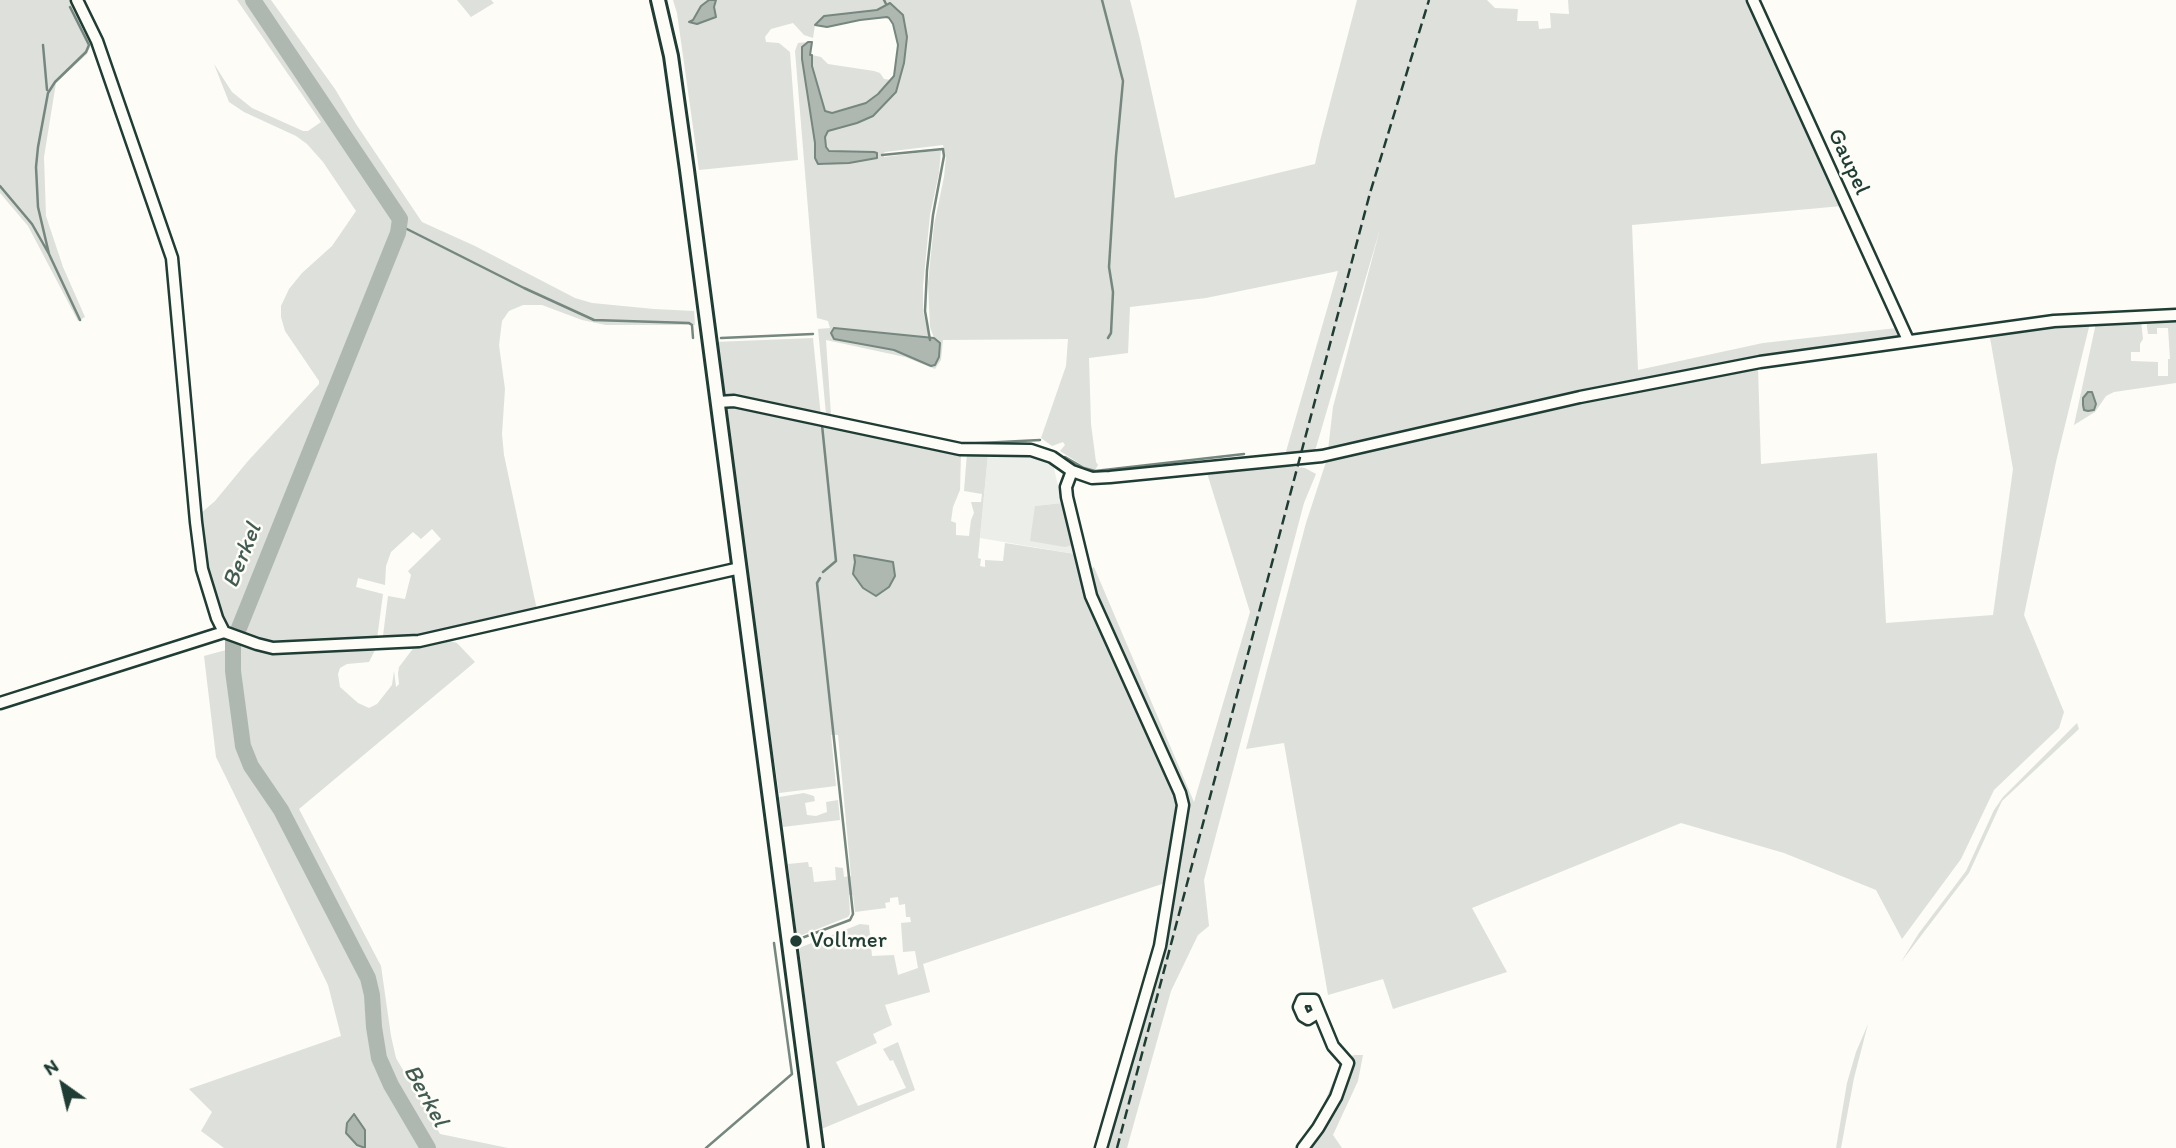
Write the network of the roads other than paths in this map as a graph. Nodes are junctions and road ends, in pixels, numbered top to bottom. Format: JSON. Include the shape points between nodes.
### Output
{"nodes":[{"id":1,"x":77,"y":0,"type":"edge"},
{"id":2,"x":658,"y":0,"type":"edge"},
{"id":3,"x":1753,"y":0,"type":"edge"},
{"id":4,"x":2176,"y":315,"type":"edge"},
{"id":5,"x":1908,"y":340,"type":"junction"},
{"id":6,"x":718,"y":402,"type":"junction"},
{"id":7,"x":1072,"y":471,"type":"junction"},
{"id":8,"x":740,"y":568,"type":"junction"},
{"id":9,"x":226,"y":632,"type":"junction"},
{"id":10,"x":0,"y":703,"type":"edge"},
{"id":11,"x":1319,"y":1012,"type":"dead end"},
{"id":12,"x":816,"y":1148,"type":"edge"},
{"id":13,"x":1101,"y":1148,"type":"edge"},
{"id":14,"x":1303,"y":1148,"type":"edge"}],
"edges":[{"from":1,"to":9,"type":"street","via":[[97,41],[172,258],[202,569],[216,618]]},
{"from":2,"to":6,"type":"main road","via":[[673,68]]},
{"from":3,"to":5,"type":"street","name":"Gaupel"},
{"from":4,"to":5,"type":"street","via":[[2054,321]]},
{"from":5,"to":7,"type":"street","via":[[1670,379],[1322,456],[1110,477],[1092,478]]},
{"from":6,"to":7,"type":"street","via":[[734,401],[960,449],[1031,450]]},
{"from":6,"to":8,"type":"main road"},
{"from":7,"to":13,"type":"street","via":[[1067,497],[1091,596],[1183,805],[1160,946]]},
{"from":8,"to":9,"type":"street","via":[[419,641],[273,648]]},
{"from":8,"to":12,"type":"main road"},
{"from":9,"to":10,"type":"street"},
{"from":11,"to":14,"type":"street","via":[[1333,1046],[1348,1062],[1336,1097]]}]}
